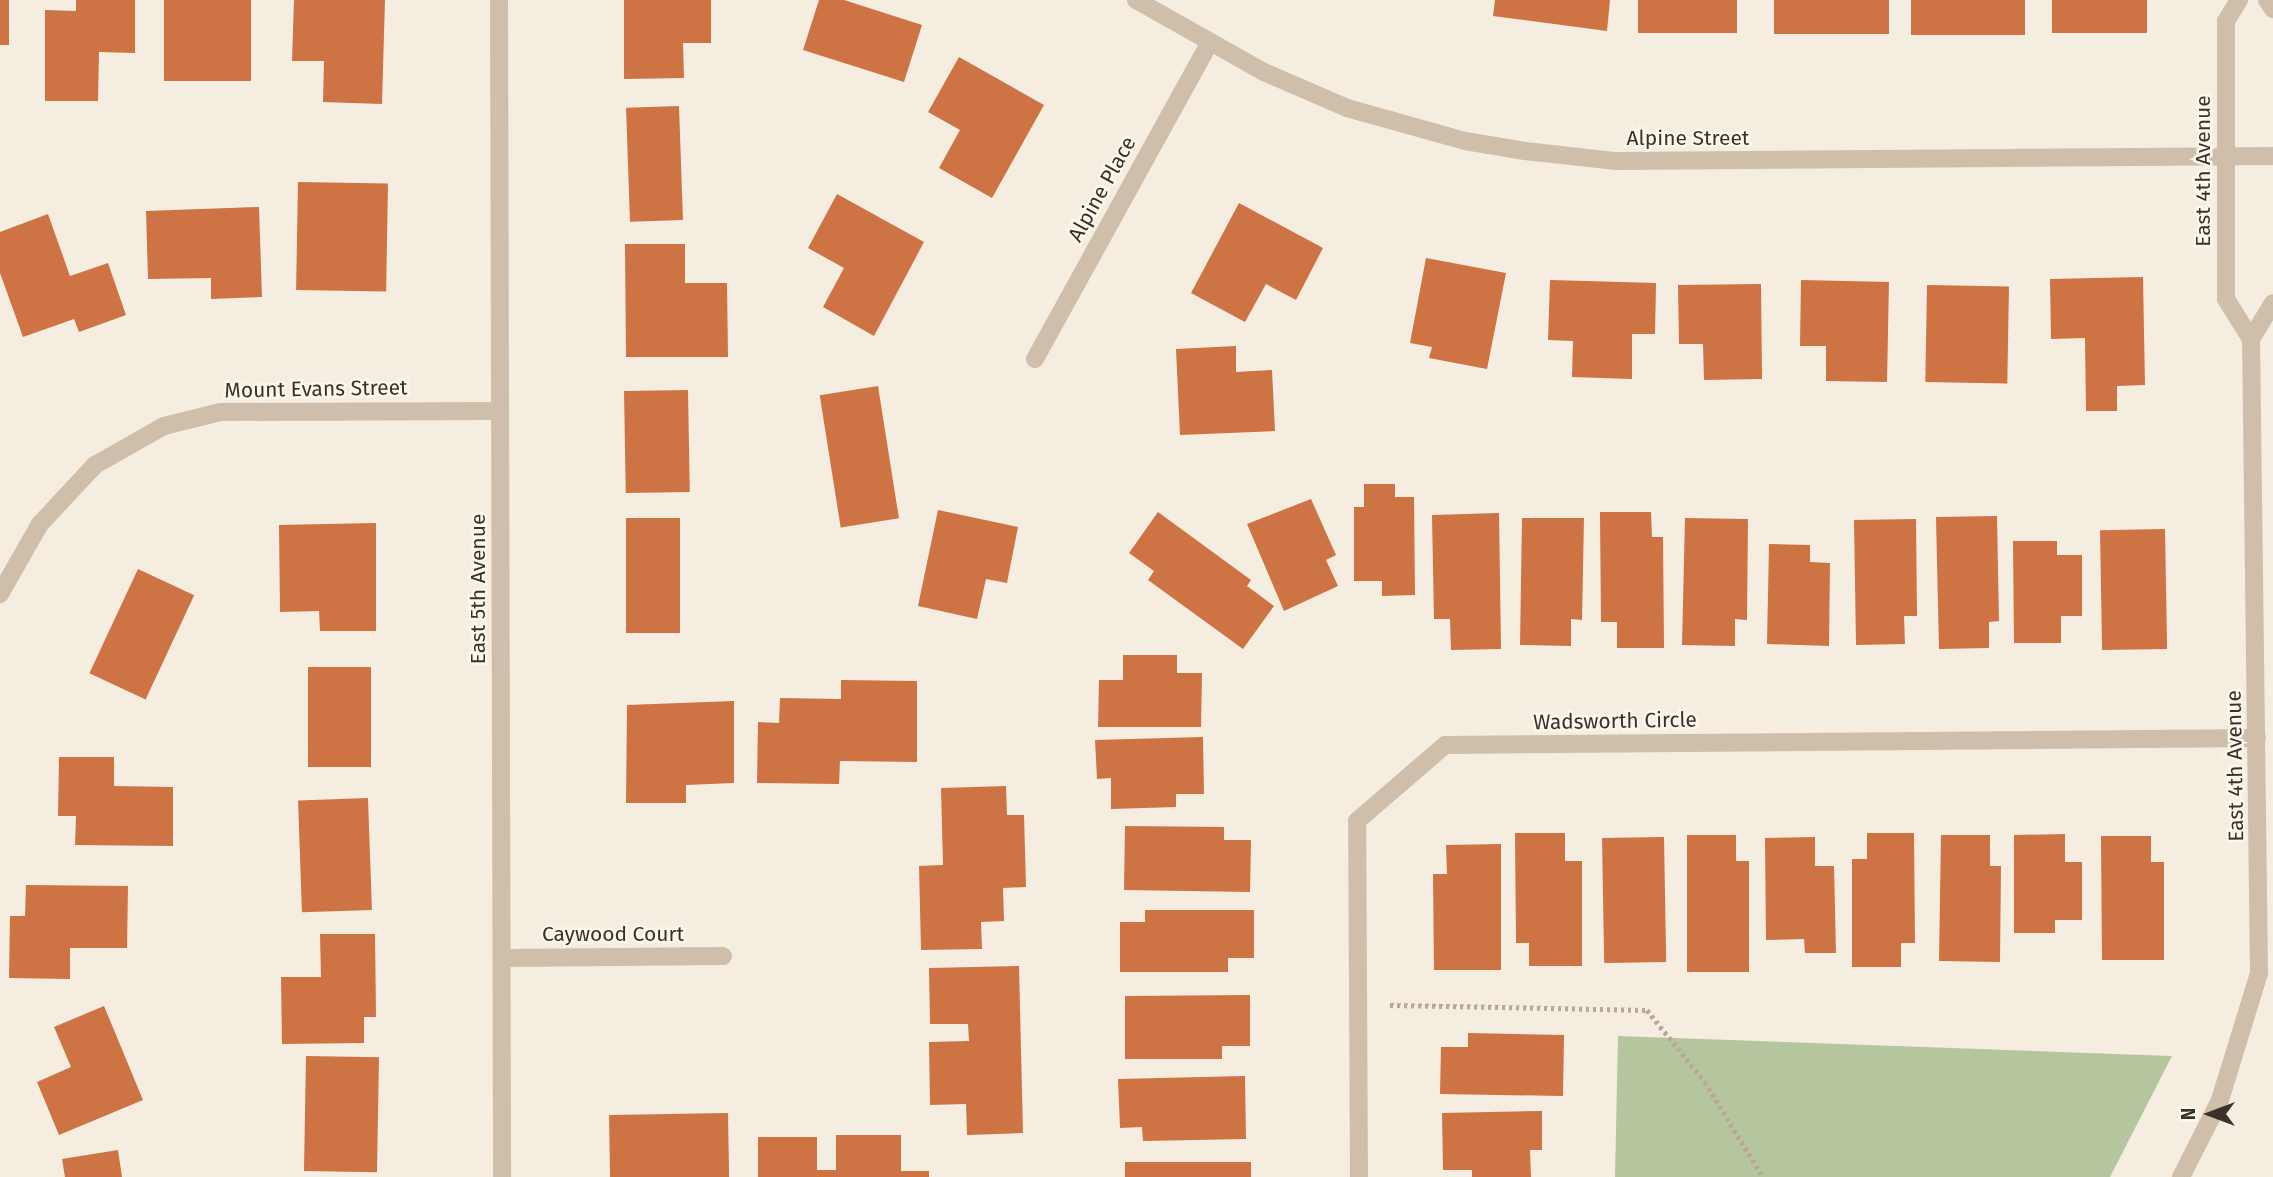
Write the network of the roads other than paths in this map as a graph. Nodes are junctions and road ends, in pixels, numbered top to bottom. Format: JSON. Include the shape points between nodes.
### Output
{"nodes":[{"id":1,"x":499,"y":0,"type":"edge"},
{"id":2,"x":1136,"y":0,"type":"edge"},
{"id":3,"x":2239,"y":0,"type":"edge"},
{"id":4,"x":2267,"y":0,"type":"edge"},
{"id":5,"x":2273,"y":9,"type":"edge"},
{"id":6,"x":1210,"y":42,"type":"junction"},
{"id":7,"x":2273,"y":156,"type":"edge"},
{"id":8,"x":2226,"y":157,"type":"junction"},
{"id":9,"x":2273,"y":303,"type":"edge"},
{"id":10,"x":2251,"y":339,"type":"junction"},
{"id":11,"x":1035,"y":359,"type":"dead end"},
{"id":12,"x":500,"y":411,"type":"junction"},
{"id":13,"x":0,"y":594,"type":"edge"},
{"id":14,"x":2258,"y":738,"type":"junction"},
{"id":15,"x":723,"y":956,"type":"dead end"},
{"id":16,"x":502,"y":958,"type":"junction"},
{"id":17,"x":502,"y":1177,"type":"edge"},
{"id":18,"x":1359,"y":1177,"type":"edge"},
{"id":19,"x":2181,"y":1177,"type":"edge"}],
"edges":[{"from":1,"to":12,"type":"street","name":"East 5th Avenue"},
{"from":2,"to":6,"type":"street","name":"Alpine Street"},
{"from":3,"to":8,"type":"street","name":"East 4th Avenue","via":[[2226,21]]},
{"from":4,"to":5,"type":"street"},
{"from":6,"to":8,"type":"street","name":"Alpine Street","via":[[1347,108],[1465,141],[1525,151],[1616,161]]},
{"from":6,"to":11,"type":"street","name":"Alpine Place"},
{"from":7,"to":8,"type":"street","name":"Alpine Street"},
{"from":8,"to":10,"type":"street","name":"East 4th Avenue","via":[[2226,299]]},
{"from":9,"to":10,"type":"street"},
{"from":10,"to":14,"type":"street","name":"East 4th Avenue"},
{"from":12,"to":13,"type":"street","name":"Mount Evans Street","via":[[220,412],[164,426],[95,465],[40,524]]},
{"from":12,"to":16,"type":"street","name":"East 5th Avenue"},
{"from":14,"to":18,"type":"street","name":"Wadsworth Circle","via":[[1445,745],[1357,821]]},
{"from":14,"to":19,"type":"street","name":"East 4th Avenue","via":[[2259,973],[2220,1100]]},
{"from":15,"to":16,"type":"street","name":"Caywood Court"},
{"from":16,"to":17,"type":"street","name":"East 5th Avenue"}]}
